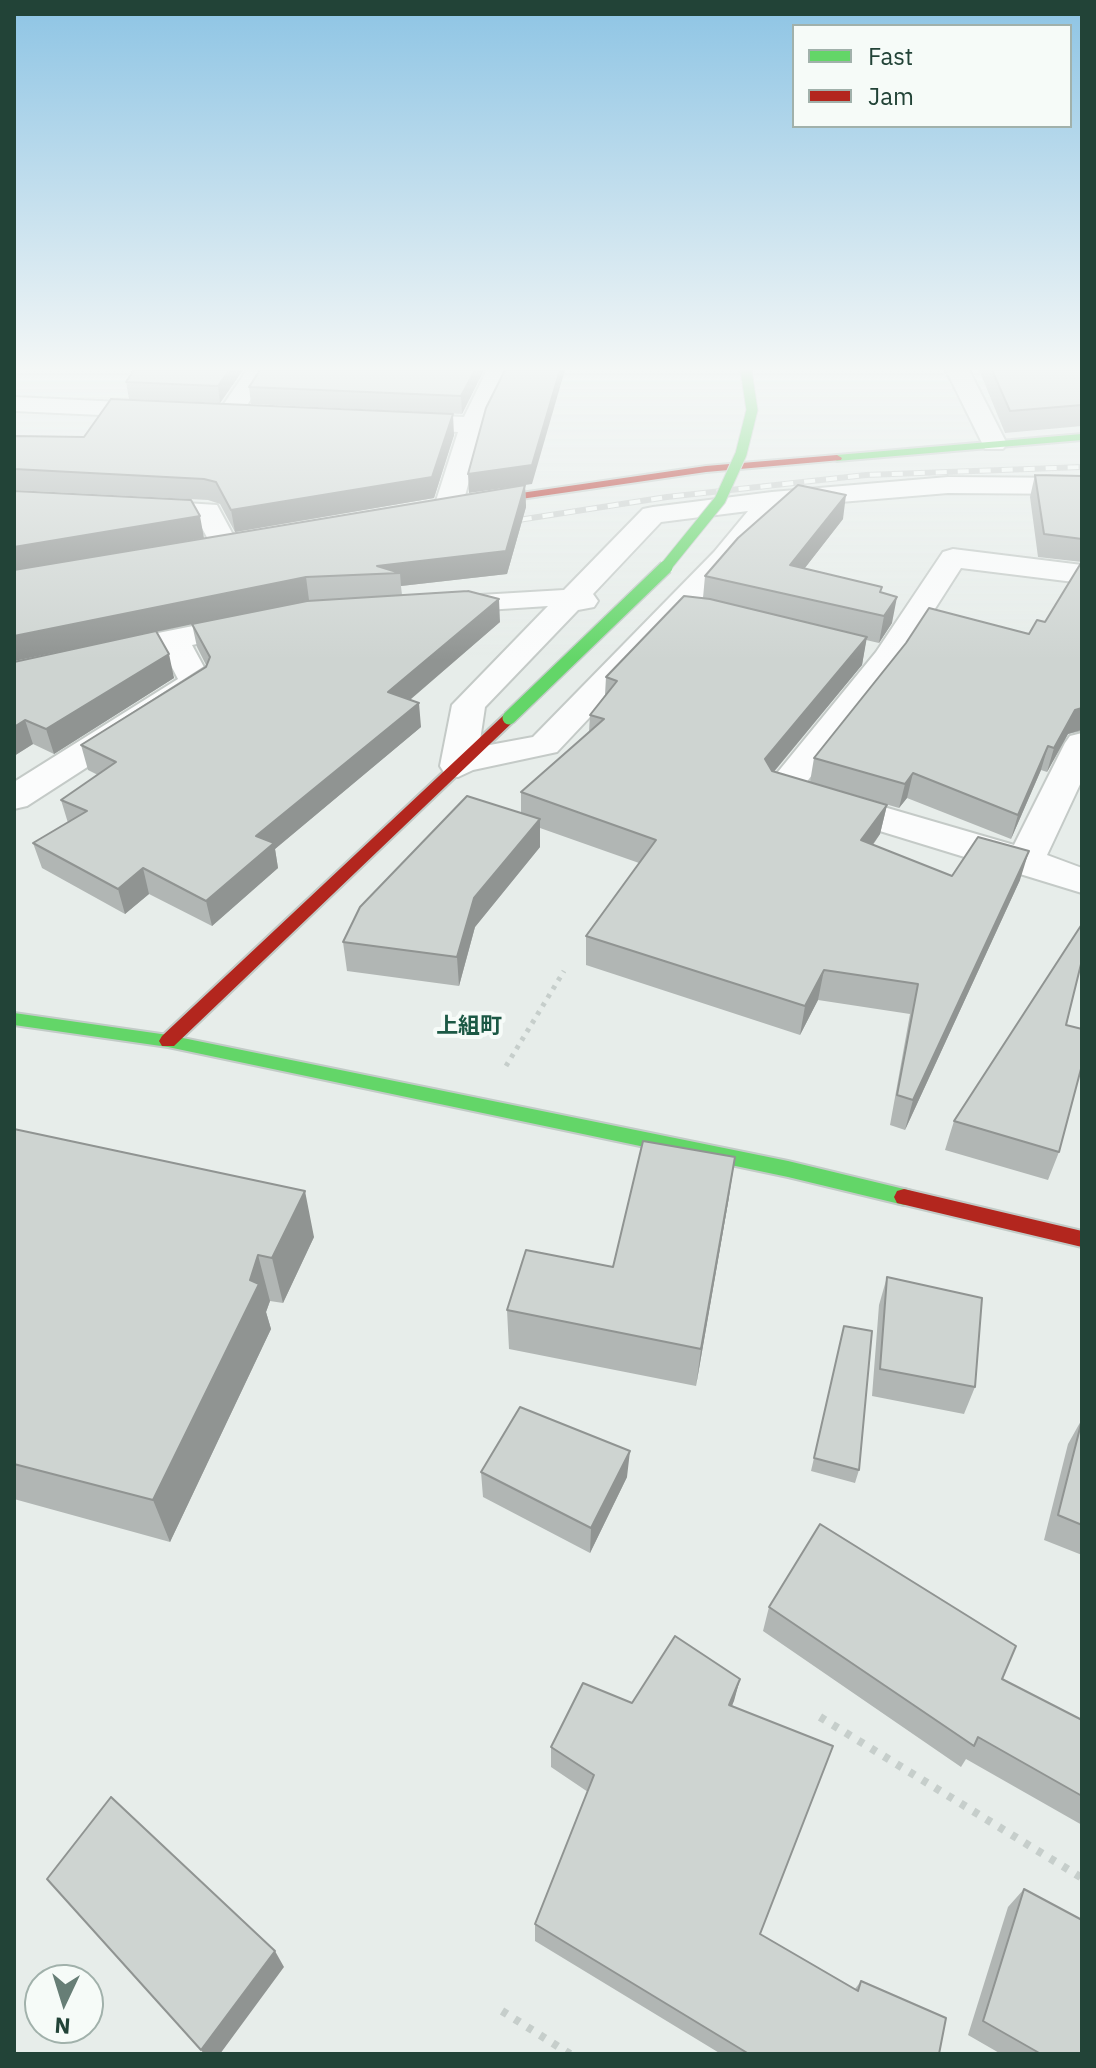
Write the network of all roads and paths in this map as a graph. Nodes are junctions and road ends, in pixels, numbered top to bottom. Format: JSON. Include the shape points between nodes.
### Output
{"nodes":[{"id":1,"x":456,"y":467,"type":"edge"},
{"id":2,"x":735,"y":467,"type":"edge"},
{"id":3,"x":735,"y":467,"type":"edge"},
{"id":4,"x":1082,"y":486,"type":"edge"},
{"id":5,"x":772,"y":500,"type":"junction"},
{"id":6,"x":118,"y":506,"type":"edge"},
{"id":7,"x":440,"y":508,"type":"joint"},
{"id":8,"x":224,"y":544,"type":"edge"},
{"id":9,"x":1082,"y":574,"type":"edge"},
{"id":10,"x":568,"y":599,"type":"junction"},
{"id":11,"x":405,"y":606,"type":"edge"},
{"id":12,"x":672,"y":610,"type":"junction"},
{"id":13,"x":708,"y":614,"type":"edge"},
{"id":14,"x":279,"y":618,"type":"edge"},
{"id":15,"x":173,"y":639,"type":"junction"},
{"id":16,"x":115,"y":652,"type":"edge"},
{"id":17,"x":1082,"y":743,"type":"edge"},
{"id":18,"x":461,"y":763,"type":"junction"},
{"id":19,"x":14,"y":798,"type":"edge"},
{"id":20,"x":1025,"y":861,"type":"junction"},
{"id":21,"x":1082,"y":881,"type":"edge"},
{"id":22,"x":564,"y":971,"type":"dead end"},
{"id":23,"x":14,"y":1019,"type":"edge"},
{"id":24,"x":168,"y":1041,"type":"junction"},
{"id":25,"x":504,"y":1068,"type":"dead end"},
{"id":26,"x":1082,"y":1239,"type":"edge"},
{"id":27,"x":820,"y":1717,"type":"dead end"},
{"id":28,"x":1082,"y":1878,"type":"edge"},
{"id":29,"x":502,"y":2011,"type":"dead end"},
{"id":30,"x":570,"y":2054,"type":"edge"}],
"edges":[{"from":1,"to":7,"type":"street"},
{"from":2,"to":18,"type":"street","bridge":true,"via":[[720,500],[672,561]]},
{"from":3,"to":7,"type":"street"},
{"from":4,"to":5,"type":"street","via":[[948,485]]},
{"from":5,"to":10,"type":"street","via":[[653,515]]},
{"from":5,"to":12,"type":"street"},
{"from":6,"to":8,"type":"street","via":[[207,511]]},
{"from":9,"to":20,"type":"street","via":[[953,558],[873,654],[782,789]]},
{"from":10,"to":11,"type":"street"},
{"from":10,"to":12,"type":"street"},
{"from":10,"to":18,"type":"street","via":[[469,705]]},
{"from":12,"to":13,"type":"street"},
{"from":12,"to":18,"type":"street","via":[[545,745]]},
{"from":14,"to":15,"type":"street"},
{"from":15,"to":16,"type":"street"},
{"from":15,"to":19,"type":"street","via":[[196,682]]},
{"from":17,"to":20,"type":"street"},
{"from":18,"to":24,"type":"street"},
{"from":20,"to":21,"type":"street"},
{"from":22,"to":25,"type":"path"},
{"from":23,"to":24,"type":"street"},
{"from":24,"to":26,"type":"street","via":[[788,1169]]},
{"from":27,"to":28,"type":"path"},
{"from":29,"to":30,"type":"path"}]}
